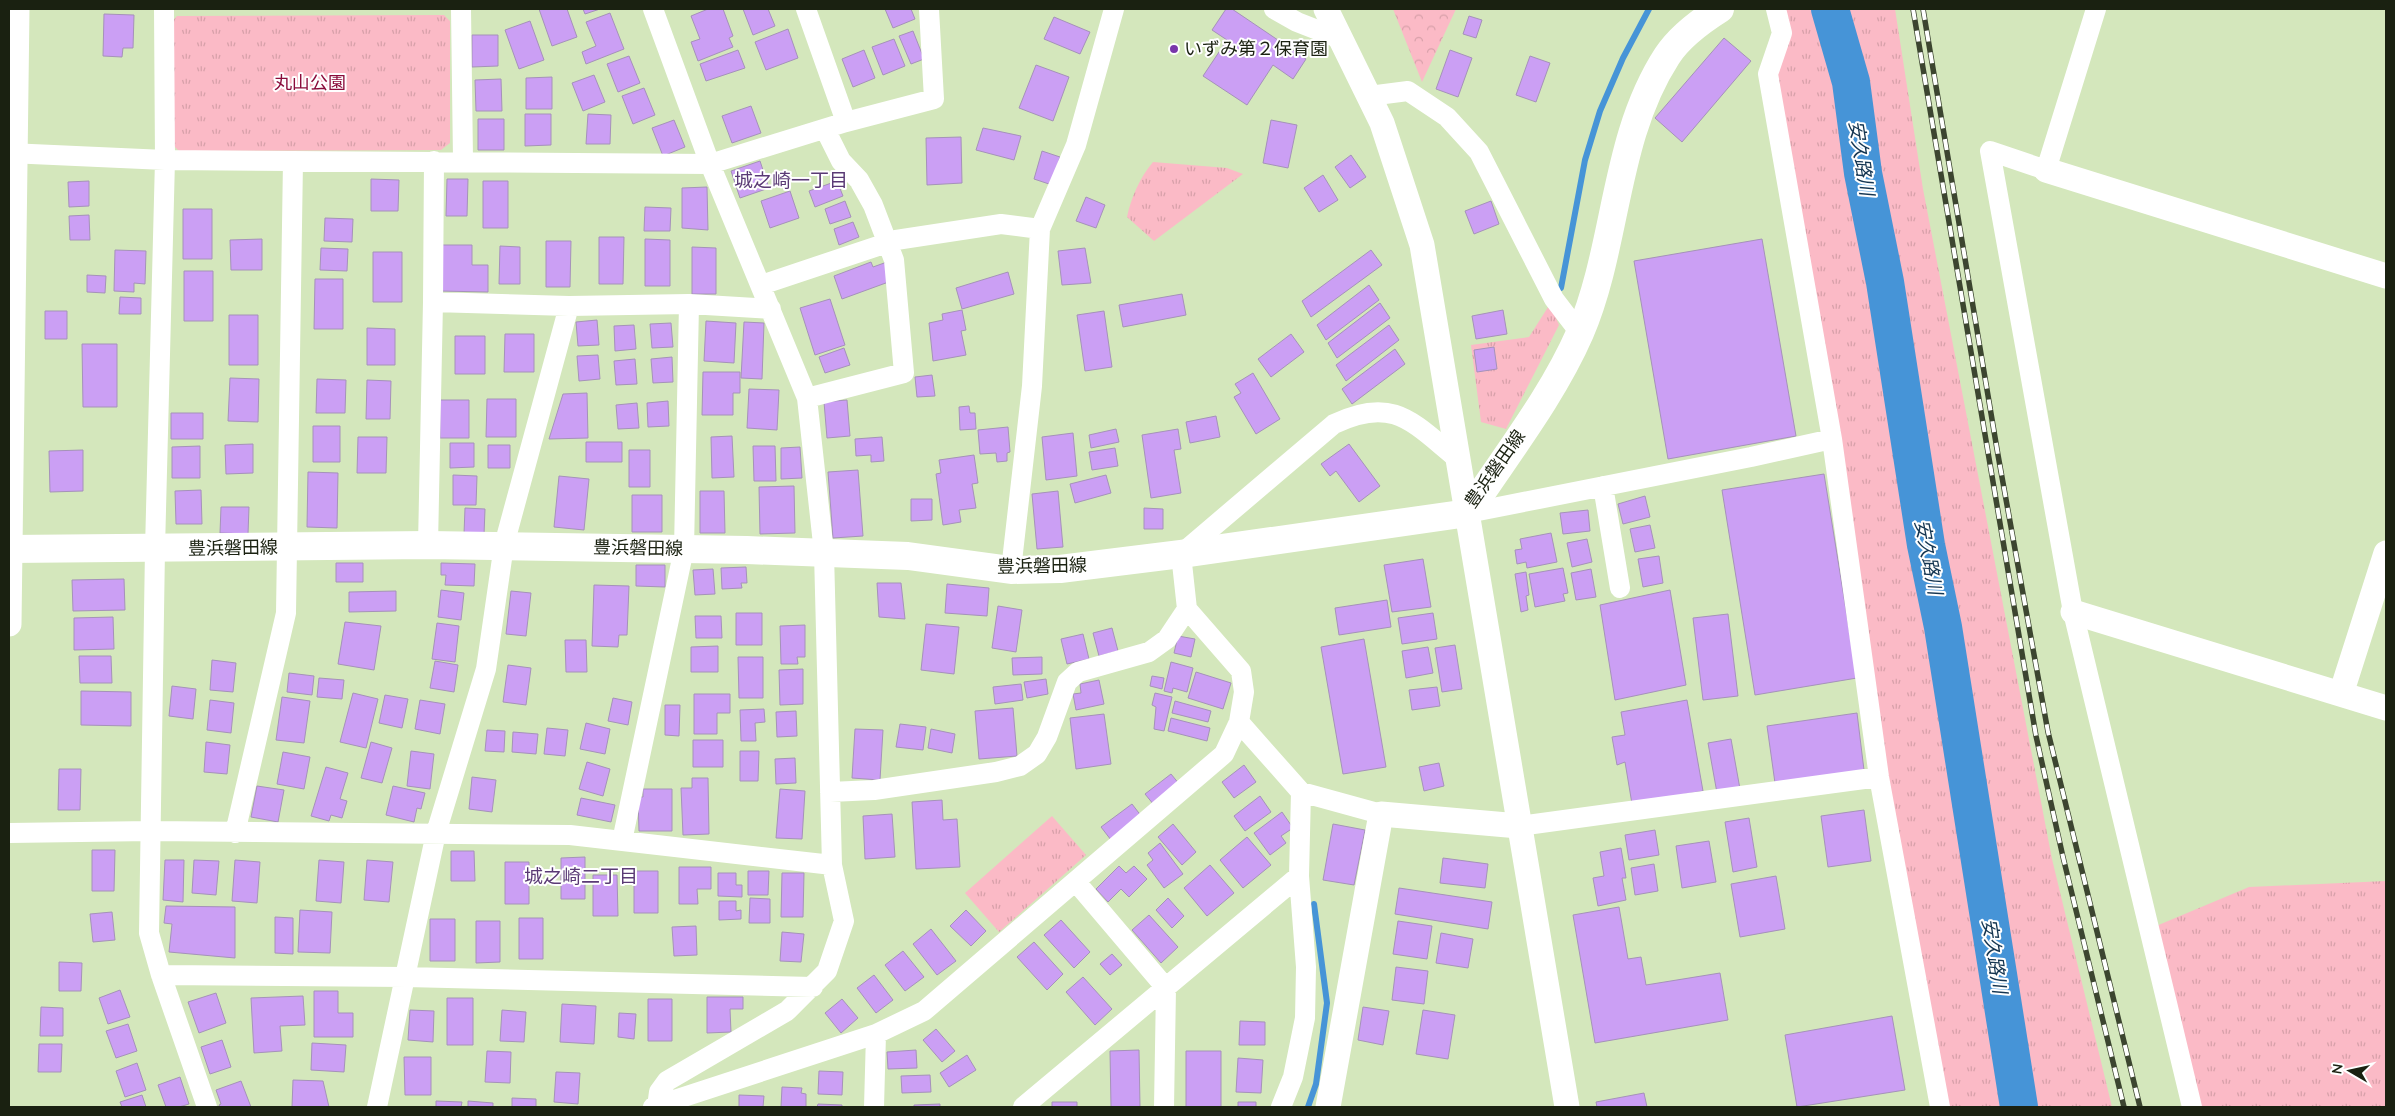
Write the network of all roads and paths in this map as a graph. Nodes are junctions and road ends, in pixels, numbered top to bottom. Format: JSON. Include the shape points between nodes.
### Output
{"nodes":[{"id":1,"x":17,"y":9,"type":"edge"},
{"id":2,"x":164,"y":9,"type":"edge"},
{"id":3,"x":461,"y":9,"type":"edge"},
{"id":4,"x":653,"y":9,"type":"edge"},
{"id":5,"x":806,"y":9,"type":"edge"},
{"id":6,"x":929,"y":9,"type":"edge"},
{"id":7,"x":1114,"y":9,"type":"edge"},
{"id":8,"x":1274,"y":9,"type":"edge"},
{"id":9,"x":1326,"y":9,"type":"edge"},
{"id":10,"x":1720,"y":9,"type":"edge"},
{"id":11,"x":1776,"y":9,"type":"edge"},
{"id":12,"x":2096,"y":9,"type":"edge"},
{"id":13,"x":1343,"y":40,"type":"junction"},
{"id":14,"x":1369,"y":96,"type":"junction"},
{"id":15,"x":846,"y":122,"type":"junction"},
{"id":16,"x":825,"y":128,"type":"junction"},
{"id":17,"x":12,"y":153,"type":"edge"},
{"id":18,"x":165,"y":160,"type":"junction"},
{"id":19,"x":463,"y":160,"type":"junction"},
{"id":20,"x":293,"y":161,"type":"junction"},
{"id":21,"x":434,"y":161,"type":"junction"},
{"id":22,"x":710,"y":164,"type":"junction"},
{"id":23,"x":2046,"y":170,"type":"junction"},
{"id":24,"x":1040,"y":229,"type":"junction"},
{"id":25,"x":887,"y":243,"type":"junction"},
{"id":26,"x":2386,"y":276,"type":"edge"},
{"id":27,"x":761,"y":285,"type":"junction"},
{"id":28,"x":433,"y":302,"type":"junction"},
{"id":29,"x":689,"y":304,"type":"junction"},
{"id":30,"x":569,"y":306,"type":"junction"},
{"id":31,"x":771,"y":309,"type":"junction"},
{"id":32,"x":1580,"y":333,"type":"junction"},
{"id":33,"x":807,"y":398,"type":"junction"},
{"id":34,"x":1832,"y":439,"type":"junction"},
{"id":35,"x":1459,"y":460,"type":"junction"},
{"id":36,"x":1604,"y":486,"type":"junction"},
{"id":37,"x":1468,"y":513,"type":"junction"},
{"id":38,"x":428,"y":545,"type":"junction"},
{"id":39,"x":504,"y":545,"type":"junction"},
{"id":40,"x":288,"y":547,"type":"junction"},
{"id":41,"x":155,"y":549,"type":"junction"},
{"id":42,"x":684,"y":549,"type":"junction"},
{"id":43,"x":9,"y":550,"type":"edge"},
{"id":44,"x":824,"y":553,"type":"junction"},
{"id":45,"x":2386,"y":553,"type":"edge"},
{"id":46,"x":1181,"y":554,"type":"junction"},
{"id":47,"x":1011,"y":570,"type":"junction"},
{"id":48,"x":1620,"y":588,"type":"dead end"},
{"id":49,"x":1187,"y":609,"type":"junction"},
{"id":50,"x":2073,"y":612,"type":"junction"},
{"id":51,"x":9,"y":624,"type":"edge"},
{"id":52,"x":2340,"y":694,"type":"junction"},
{"id":53,"x":2386,"y":708,"type":"edge"},
{"id":54,"x":1239,"y":722,"type":"junction"},
{"id":55,"x":1879,"y":777,"type":"junction"},
{"id":56,"x":830,"y":792,"type":"junction"},
{"id":57,"x":1301,"y":792,"type":"junction"},
{"id":58,"x":1381,"y":814,"type":"junction"},
{"id":59,"x":1519,"y":826,"type":"junction"},
{"id":60,"x":151,"y":831,"type":"junction"},
{"id":61,"x":9,"y":833,"type":"edge"},
{"id":62,"x":235,"y":833,"type":"junction"},
{"id":63,"x":436,"y":833,"type":"junction"},
{"id":64,"x":622,"y":841,"type":"junction"},
{"id":65,"x":832,"y":865,"type":"junction"},
{"id":66,"x":1299,"y":876,"type":"junction"},
{"id":67,"x":1076,"y":882,"type":"junction"},
{"id":68,"x":161,"y":975,"type":"junction"},
{"id":69,"x":406,"y":977,"type":"junction"},
{"id":70,"x":813,"y":987,"type":"junction"},
{"id":71,"x":1166,"y":988,"type":"junction"},
{"id":72,"x":876,"y":1034,"type":"junction"},
{"id":73,"x":206,"y":1107,"type":"edge"},
{"id":74,"x":377,"y":1107,"type":"edge"},
{"id":75,"x":656,"y":1107,"type":"edge"},
{"id":76,"x":874,"y":1107,"type":"edge"},
{"id":77,"x":1023,"y":1107,"type":"edge"},
{"id":78,"x":1164,"y":1107,"type":"edge"},
{"id":79,"x":1281,"y":1107,"type":"edge"},
{"id":80,"x":1328,"y":1107,"type":"edge"},
{"id":81,"x":1567,"y":1107,"type":"edge"},
{"id":82,"x":1939,"y":1107,"type":"edge"},
{"id":83,"x":2192,"y":1107,"type":"edge"}],
"edges":[{"from":1,"to":17,"type":"street"},
{"from":2,"to":18,"type":"street"},
{"from":3,"to":19,"type":"street"},
{"from":4,"to":22,"type":"street"},
{"from":5,"to":15,"type":"street"},
{"from":6,"to":15,"type":"street","via":[[934,99]]},
{"from":7,"to":24,"type":"street","via":[[1076,145]]},
{"from":8,"to":13,"type":"street","via":[[1296,22]]},
{"from":9,"to":13,"type":"street"},
{"from":10,"to":32,"type":"main road","name":"豊浜磐田線","via":[[1698,23],[1668,55],[1643,102],[1598,277]]},
{"from":11,"to":34,"type":"street","via":[[1782,33],[1768,74]]},
{"from":12,"to":23,"type":"street"},
{"from":13,"to":14,"type":"street"},
{"from":14,"to":32,"type":"street","via":[[1408,91],[1447,117],[1479,152],[1554,299]]},
{"from":14,"to":35,"type":"street","via":[[1382,123],[1422,244]]},
{"from":15,"to":16,"type":"street"},
{"from":16,"to":22,"type":"street"},
{"from":16,"to":25,"type":"street","via":[[841,161],[858,180],[873,205]]},
{"from":17,"to":18,"type":"street"},
{"from":17,"to":43,"type":"street"},
{"from":18,"to":20,"type":"street"},
{"from":18,"to":41,"type":"street"},
{"from":19,"to":21,"type":"street"},
{"from":19,"to":22,"type":"street"},
{"from":20,"to":21,"type":"street"},
{"from":20,"to":40,"type":"street"},
{"from":21,"to":28,"type":"street"},
{"from":22,"to":27,"type":"street"},
{"from":23,"to":26,"type":"street"},
{"from":23,"to":50,"type":"street","via":[[1990,151]]},
{"from":24,"to":25,"type":"street","via":[[1001,224]]},
{"from":24,"to":47,"type":"street","via":[[1032,386]]},
{"from":25,"to":27,"type":"street"},
{"from":25,"to":33,"type":"street","via":[[894,260],[904,373]]},
{"from":27,"to":31,"type":"street"},
{"from":28,"to":30,"type":"street"},
{"from":28,"to":38,"type":"street"},
{"from":29,"to":30,"type":"street"},
{"from":29,"to":31,"type":"street"},
{"from":29,"to":42,"type":"street"},
{"from":30,"to":39,"type":"street"},
{"from":31,"to":33,"type":"street"},
{"from":32,"to":37,"type":"main road","name":"豊浜磐田線","via":[[1553,385]]},
{"from":33,"to":44,"type":"street"},
{"from":34,"to":36,"type":"street"},
{"from":34,"to":55,"type":"street"},
{"from":35,"to":37,"type":"street"},
{"from":35,"to":46,"type":"street","via":[[1406,418],[1379,411],[1356,413],[1334,424]]},
{"from":36,"to":37,"type":"street"},
{"from":36,"to":48,"type":"street"},
{"from":37,"to":46,"type":"main road","name":"豊浜磐田線"},
{"from":37,"to":59,"type":"street"},
{"from":38,"to":39,"type":"main road","name":"豊浜磐田線"},
{"from":38,"to":40,"type":"main road","name":"豊浜磐田線"},
{"from":39,"to":42,"type":"main road","name":"豊浜磐田線"},
{"from":39,"to":63,"type":"street","via":[[486,669]]},
{"from":40,"to":41,"type":"main road","name":"豊浜磐田線"},
{"from":40,"to":62,"type":"street","via":[[286,613]]},
{"from":41,"to":43,"type":"main road","name":"豊浜磐田線"},
{"from":41,"to":60,"type":"street"},
{"from":42,"to":44,"type":"main road","name":"豊浜磐田線"},
{"from":42,"to":64,"type":"street"},
{"from":43,"to":51,"type":"street"},
{"from":44,"to":47,"type":"main road","name":"豊浜磐田線","via":[[908,556]]},
{"from":44,"to":56,"type":"street"},
{"from":45,"to":52,"type":"street"},
{"from":46,"to":47,"type":"main road","name":"豊浜磐田線","via":[[1060,569]]},
{"from":46,"to":49,"type":"street"},
{"from":49,"to":54,"type":"street","via":[[1241,671],[1244,692]]},
{"from":49,"to":56,"type":"street","via":[[1167,638],[1149,652],[1078,672],[1067,682],[1047,737],[1037,754],[1020,766],[874,790]]},
{"from":50,"to":52,"type":"street"},
{"from":50,"to":83,"type":"street"},
{"from":52,"to":53,"type":"street"},
{"from":54,"to":57,"type":"street"},
{"from":54,"to":67,"type":"street","via":[[1224,754]]},
{"from":55,"to":59,"type":"street"},
{"from":55,"to":82,"type":"street"},
{"from":56,"to":65,"type":"street"},
{"from":57,"to":58,"type":"street"},
{"from":57,"to":66,"type":"street"},
{"from":58,"to":59,"type":"street"},
{"from":58,"to":80,"type":"street"},
{"from":59,"to":81,"type":"street"},
{"from":60,"to":61,"type":"street"},
{"from":60,"to":62,"type":"street"},
{"from":60,"to":68,"type":"street","via":[[149,933]]},
{"from":62,"to":63,"type":"street"},
{"from":63,"to":64,"type":"street","via":[[570,835]]},
{"from":63,"to":69,"type":"street"},
{"from":64,"to":65,"type":"street"},
{"from":65,"to":70,"type":"street","via":[[844,921],[828,971]]},
{"from":66,"to":71,"type":"street"},
{"from":66,"to":79,"type":"street","via":[[1306,967],[1305,1018],[1293,1077]]},
{"from":67,"to":71,"type":"street"},
{"from":67,"to":72,"type":"street","via":[[924,1011]]},
{"from":68,"to":69,"type":"street"},
{"from":68,"to":73,"type":"street"},
{"from":69,"to":70,"type":"street"},
{"from":69,"to":74,"type":"street"},
{"from":70,"to":75,"type":"street","via":[[787,1011],[667,1081],[659,1092]]},
{"from":71,"to":77,"type":"street"},
{"from":71,"to":78,"type":"street"},
{"from":72,"to":75,"type":"street"},
{"from":72,"to":76,"type":"street"}]}
